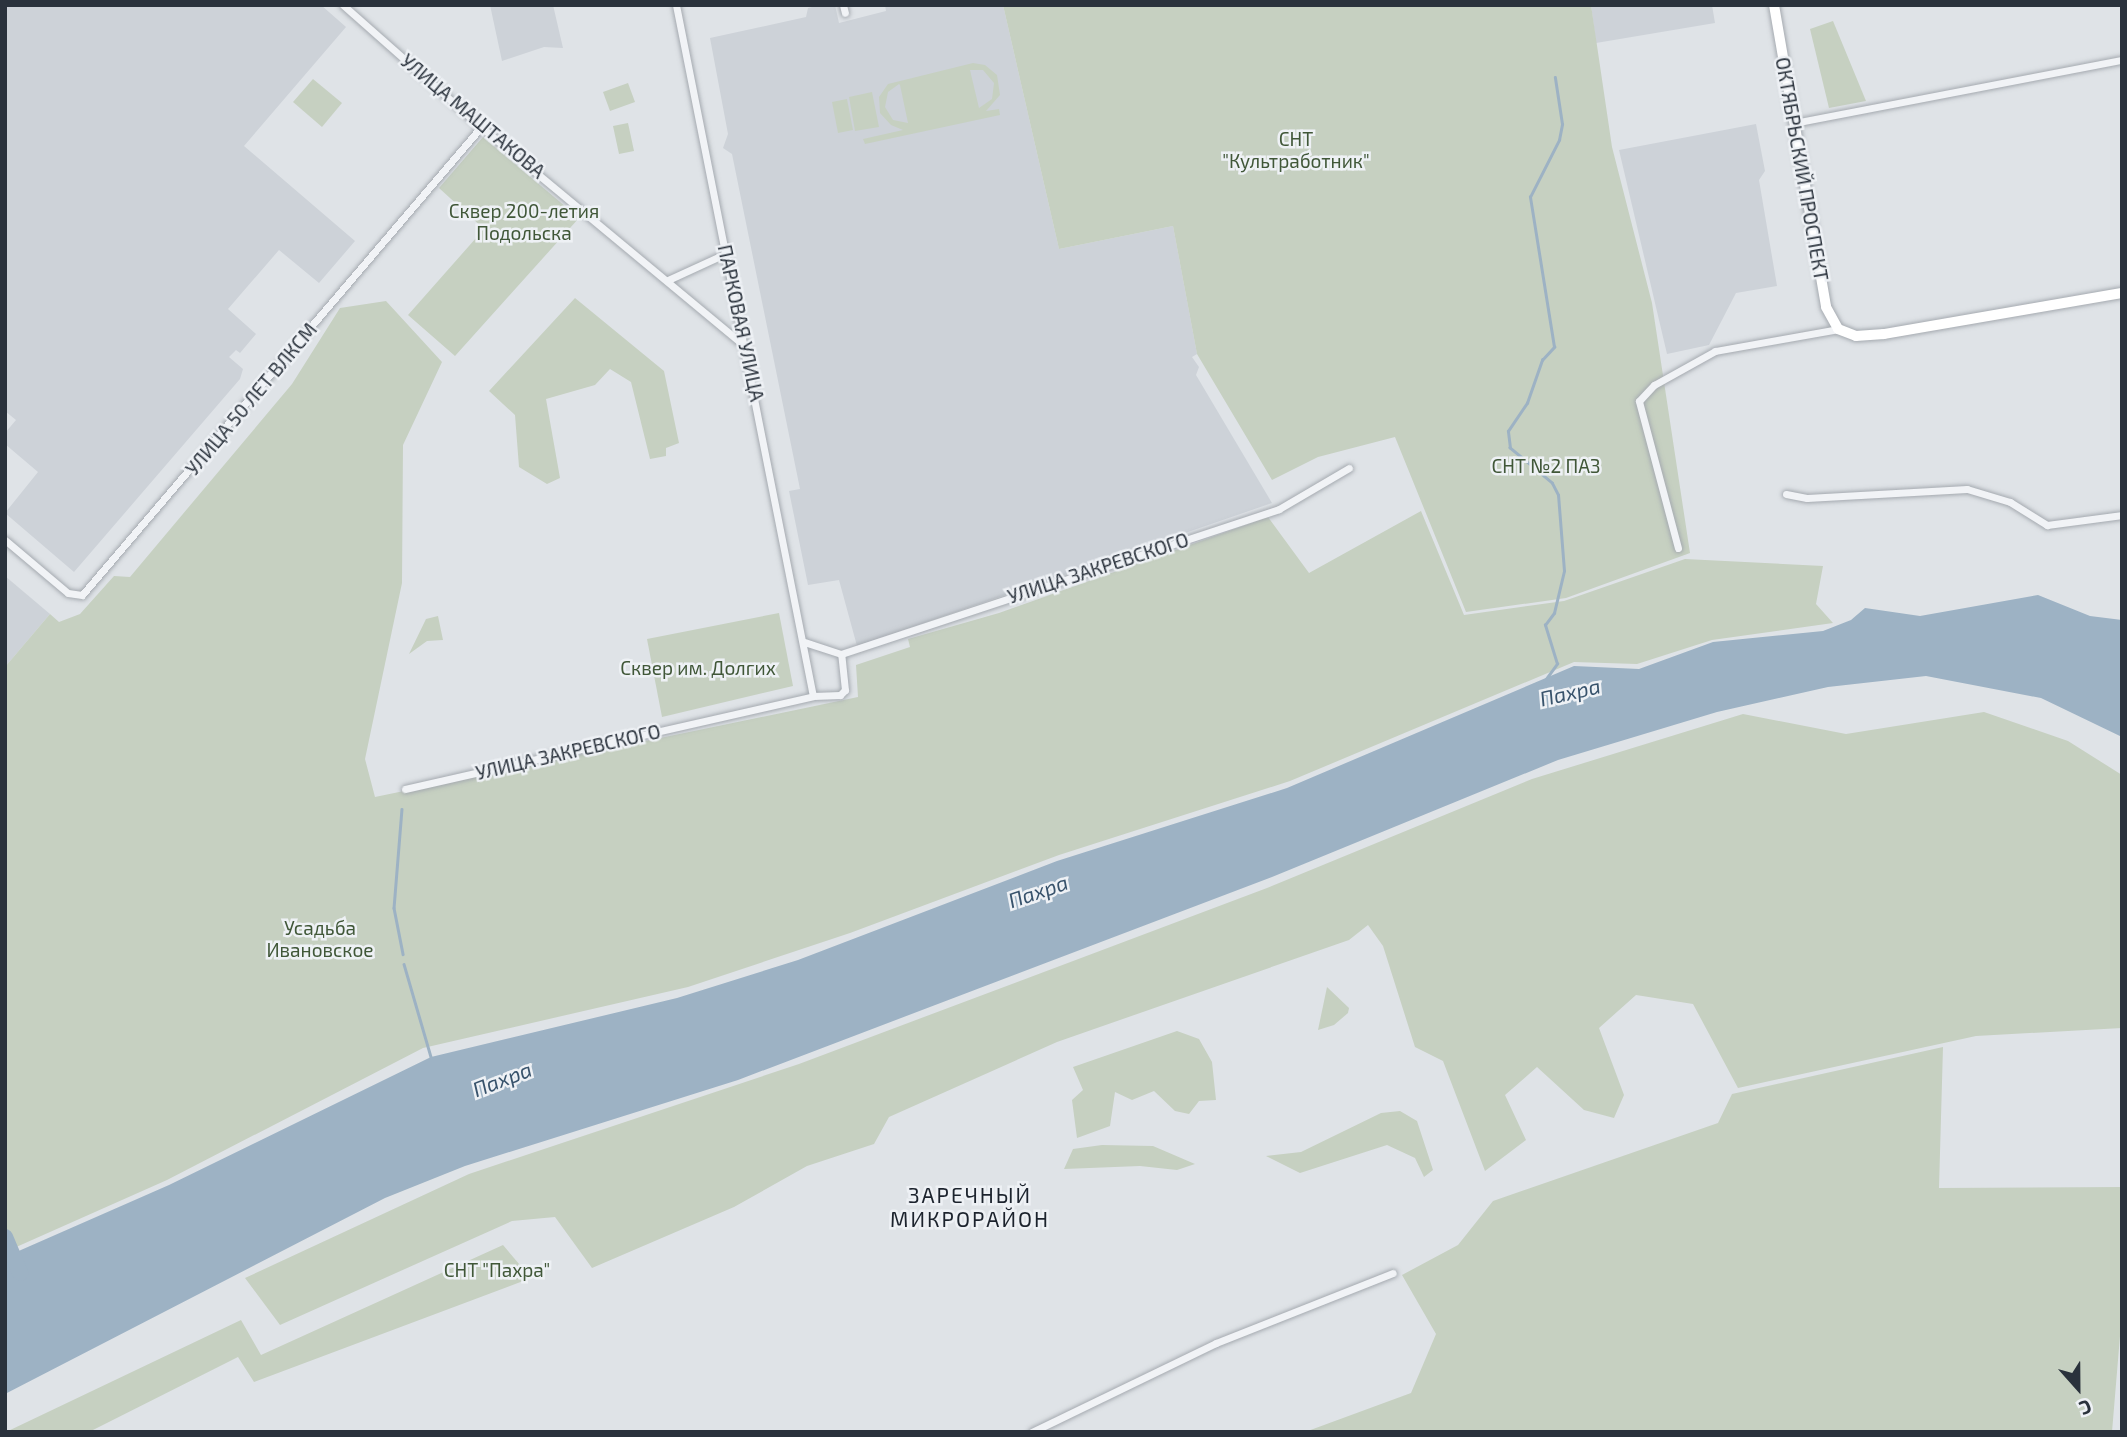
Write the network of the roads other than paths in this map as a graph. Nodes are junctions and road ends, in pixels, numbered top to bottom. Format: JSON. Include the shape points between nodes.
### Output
{"nodes":[{"id":1,"x":343,"y":5,"type":"edge"},
{"id":2,"x":676,"y":5,"type":"edge"},
{"id":3,"x":1774,"y":5,"type":"edge"},
{"id":4,"x":2122,"y":60,"type":"edge"},
{"id":5,"x":1794,"y":123,"type":"junction"},
{"id":6,"x":481,"y":127,"type":"junction"},
{"id":7,"x":727,"y":253,"type":"junction"},
{"id":8,"x":668,"y":280,"type":"junction"},
{"id":9,"x":2122,"y":293,"type":"edge"},
{"id":10,"x":1838,"y":330,"type":"junction"},
{"id":11,"x":747,"y":347,"type":"junction"},
{"id":12,"x":1349,"y":468,"type":"dead end"},
{"id":13,"x":1786,"y":494,"type":"dead end"},
{"id":14,"x":2122,"y":514,"type":"edge"},
{"id":15,"x":5,"y":540,"type":"edge"},
{"id":16,"x":1678,"y":548,"type":"dead end"},
{"id":17,"x":804,"y":642,"type":"junction"},
{"id":18,"x":841,"y":654,"type":"junction"},
{"id":19,"x":813,"y":696,"type":"junction"},
{"id":20,"x":405,"y":789,"type":"dead end"},
{"id":21,"x":1393,"y":1273,"type":"dead end"},
{"id":22,"x":1032,"y":1432,"type":"edge"}],
"edges":[{"from":1,"to":6,"type":"street","name":"УЛИЦА МАШТАКОВА"},
{"from":2,"to":7,"type":"street","name":"ПАРКОВАЯ УЛИЦА"},
{"from":3,"to":5,"type":"main road","name":"ОКТЯБРЬСКИЙ ПРОСПЕКТ"},
{"from":4,"to":5,"type":"street"},
{"from":5,"to":10,"type":"main road","name":"ОКТЯБРЬСКИЙ ПРОСПЕКТ","via":[[1826,307]]},
{"from":6,"to":8,"type":"street","name":"УЛИЦА МАШТАКОВА"},
{"from":6,"to":15,"type":"street","name":"УЛИЦА 50 ЛЕТ ВЛКСМ","via":[[82,595],[68,593]]},
{"from":7,"to":8,"type":"street"},
{"from":7,"to":11,"type":"street","name":"ПАРКОВАЯ УЛИЦА"},
{"from":8,"to":11,"type":"street","name":"УЛИЦА МАШТАКОВА"},
{"from":9,"to":10,"type":"main road","via":[[1884,334]]},
{"from":10,"to":16,"type":"street","via":[[1715,351],[1654,385],[1639,401]]},
{"from":11,"to":17,"type":"street","name":"ПАРКОВАЯ УЛИЦА"},
{"from":12,"to":18,"type":"street","name":"УЛИЦА ЗАКРЕВСКОГО","via":[[1279,509]]},
{"from":13,"to":14,"type":"street","via":[[1807,498],[1967,489],[2010,502],[2047,525]]},
{"from":17,"to":18,"type":"street"},
{"from":17,"to":19,"type":"street","name":"ПАРКОВАЯ УЛИЦА"},
{"from":18,"to":19,"type":"street","via":[[845,690]]},
{"from":19,"to":20,"type":"street","name":"УЛИЦА ЗАКРЕВСКОГО"},
{"from":21,"to":22,"type":"street","via":[[1216,1343]]}]}
